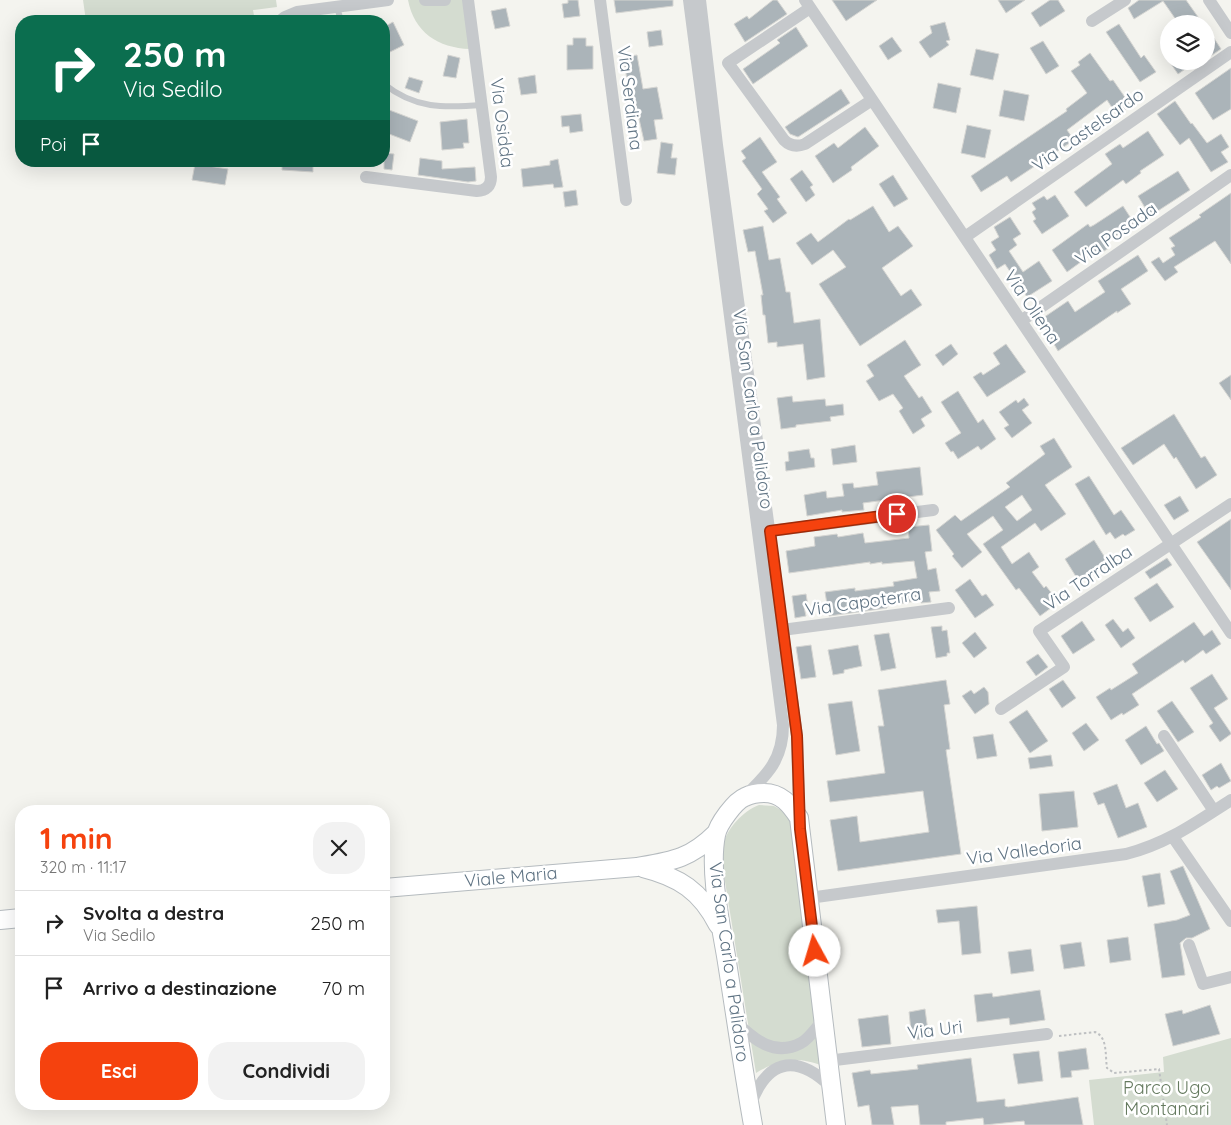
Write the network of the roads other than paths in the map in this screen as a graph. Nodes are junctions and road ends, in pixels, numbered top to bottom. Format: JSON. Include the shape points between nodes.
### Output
{"nodes":[{"id":1,"x":388,"y":0,"type":"edge"},
{"id":2,"x":425,"y":0,"type":"edge"},
{"id":3,"x":445,"y":0,"type":"edge"},
{"id":4,"x":468,"y":0,"type":"edge"},
{"id":5,"x":600,"y":0,"type":"edge"},
{"id":6,"x":689,"y":0,"type":"edge"},
{"id":7,"x":700,"y":0,"type":"edge"},
{"id":8,"x":1125,"y":0,"type":"edge"},
{"id":9,"x":1209,"y":0,"type":"edge"},
{"id":10,"x":337,"y":4,"type":"edge"},
{"id":11,"x":808,"y":4,"type":"edge"},
{"id":12,"x":289,"y":15,"type":"edge"},
{"id":13,"x":1092,"y":21,"type":"dead end"},
{"id":14,"x":1231,"y":33,"type":"edge"},
{"id":15,"x":1231,"y":52,"type":"edge"},
{"id":16,"x":728,"y":63,"type":"junction"},
{"id":17,"x":708,"y":71,"type":"junction"},
{"id":18,"x":390,"y":88,"type":"edge"},
{"id":19,"x":872,"y":100,"type":"junction"},
{"id":20,"x":482,"y":104,"type":"junction"},
{"id":21,"x":1231,"y":175,"type":"edge"},
{"id":22,"x":366,"y":177,"type":"dead end"},
{"id":23,"x":626,"y":200,"type":"dead end"},
{"id":24,"x":965,"y":237,"type":"junction"},
{"id":25,"x":1021,"y":321,"type":"junction"},
{"id":26,"x":1231,"y":504,"type":"edge"},
{"id":27,"x":933,"y":510,"type":"dead end"},
{"id":28,"x":763,"y":532,"type":"junction"},
{"id":29,"x":1171,"y":544,"type":"junction"},
{"id":30,"x":948,"y":608,"type":"dead end"},
{"id":31,"x":782,"y":630,"type":"junction"},
{"id":32,"x":1231,"y":632,"type":"edge"},
{"id":33,"x":1001,"y":709,"type":"dead end"},
{"id":34,"x":1164,"y":736,"type":"dead end"},
{"id":35,"x":744,"y":797,"type":"junction"},
{"id":36,"x":1231,"y":800,"type":"edge"},
{"id":37,"x":1214,"y":811,"type":"junction"},
{"id":38,"x":799,"y":818,"type":"junction"},
{"id":39,"x":716,"y":833,"type":"junction"},
{"id":40,"x":1173,"y":837,"type":"junction"},
{"id":41,"x":637,"y":866,"type":"junction"},
{"id":42,"x":390,"y":887,"type":"edge"},
{"id":43,"x":809,"y":898,"type":"junction"},
{"id":44,"x":15,"y":919,"type":"edge"},
{"id":45,"x":0,"y":920,"type":"edge"},
{"id":46,"x":1231,"y":921,"type":"edge"},
{"id":47,"x":722,"y":934,"type":"junction"},
{"id":48,"x":1189,"y":945,"type":"dead end"},
{"id":49,"x":1231,"y":977,"type":"edge"},
{"id":50,"x":823,"y":1020,"type":"junction"},
{"id":51,"x":736,"y":1022,"type":"junction"},
{"id":52,"x":1047,"y":1034,"type":"road end"},
{"id":53,"x":827,"y":1061,"type":"junction"},
{"id":54,"x":830,"y":1086,"type":"junction"},
{"id":55,"x":750,"y":1106,"type":"junction"},
{"id":56,"x":753,"y":1125,"type":"edge"},
{"id":57,"x":836,"y":1125,"type":"edge"}],
"edges":[{"from":1,"to":10,"type":"street"},
{"from":2,"to":3,"type":"street"},
{"from":4,"to":20,"type":"street","name":"Via Osidda"},
{"from":5,"to":23,"type":"street","name":"Via Serdiana"},
{"from":6,"to":28,"type":"street","name":"Via San Carlo a Palidoro"},
{"from":7,"to":17,"type":"street","name":"Via San Carlo a Palidoro"},
{"from":8,"to":13,"type":"street"},
{"from":9,"to":14,"type":"street"},
{"from":10,"to":12,"type":"street"},
{"from":11,"to":16,"type":"street"},
{"from":11,"to":19,"type":"street","name":"Via Oliena"},
{"from":15,"to":24,"type":"street","name":"Via Castelsardo"},
{"from":16,"to":17,"type":"street"},
{"from":16,"to":19,"type":"street","via":[[790,145],[800,146]]},
{"from":17,"to":28,"type":"street","name":"Via San Carlo a Palidoro"},
{"from":18,"to":20,"type":"lane","via":[[426,105]]},
{"from":19,"to":24,"type":"street","name":"Via Oliena"},
{"from":20,"to":22,"type":"street","name":"Via Osidda","via":[[491,177],[486,188],[477,191]]},
{"from":21,"to":25,"type":"street","name":"Via Posada"},
{"from":24,"to":25,"type":"street","name":"Via Oliena"},
{"from":25,"to":29,"type":"street","name":"Via Oliena"},
{"from":26,"to":29,"type":"street","name":"Via Torralba"},
{"from":27,"to":28,"type":"street"},
{"from":28,"to":31,"type":"street","name":"Via San Carlo a Palidoro"},
{"from":28,"to":35,"type":"street","name":"Via San Carlo a Palidoro","via":[[782,746],[764,777]]},
{"from":29,"to":32,"type":"street","name":"Via Oliena"},
{"from":29,"to":33,"type":"street","name":"Via Torralba","via":[[1039,632],[1064,667]]},
{"from":30,"to":31,"type":"street","name":"Via Capoterra"},
{"from":31,"to":38,"type":"street","name":"Via San Carlo a Palidoro","via":[[797,736]]},
{"from":34,"to":37,"type":"street"},
{"from":35,"to":38,"type":"street","via":[[760,793],[777,795]]},
{"from":35,"to":39,"type":"street","name":"Via San Carlo a Palidoro","via":[[729,812]]},
{"from":36,"to":37,"type":"street","name":"Via Valledoria"},
{"from":37,"to":40,"type":"street","name":"Via Valledoria"},
{"from":38,"to":43,"type":"street","name":"Via San Carlo a Palidoro"},
{"from":39,"to":41,"type":"street","name":"Viale Maria","via":[[698,850],[684,857]]},
{"from":39,"to":47,"type":"street","name":"Via San Carlo a Palidoro","via":[[714,863]]},
{"from":40,"to":43,"type":"street","name":"Via Valledoria","via":[[1137,851],[1106,857]]},
{"from":40,"to":46,"type":"street"},
{"from":41,"to":42,"type":"street","name":"Viale Maria"},
{"from":41,"to":47,"type":"street","name":"Viale Maria","via":[[668,876],[691,889],[707,906]]},
{"from":43,"to":50,"type":"street","name":"Via San Carlo a Palidoro"},
{"from":44,"to":45,"type":"street"},
{"from":47,"to":51,"type":"street","name":"Via San Carlo a Palidoro"},
{"from":48,"to":49,"type":"street","via":[[1203,984]]},
{"from":50,"to":51,"type":"street","via":[[802,1043],[783,1049],[771,1048],[758,1041]]},
{"from":50,"to":53,"type":"street","name":"Via San Carlo a Palidoro"},
{"from":51,"to":55,"type":"street","name":"Via San Carlo a Palidoro"},
{"from":52,"to":53,"type":"street","name":"Via Uri"},
{"from":53,"to":54,"type":"street","name":"Via San Carlo a Palidoro"},
{"from":54,"to":55,"type":"street","name":"Via San Carlo a Palidoro","via":[[806,1068],[782,1067],[763,1079]]},
{"from":54,"to":57,"type":"street","name":"Via San Carlo a Palidoro"},
{"from":55,"to":56,"type":"street","name":"Via San Carlo a Palidoro"}]}
